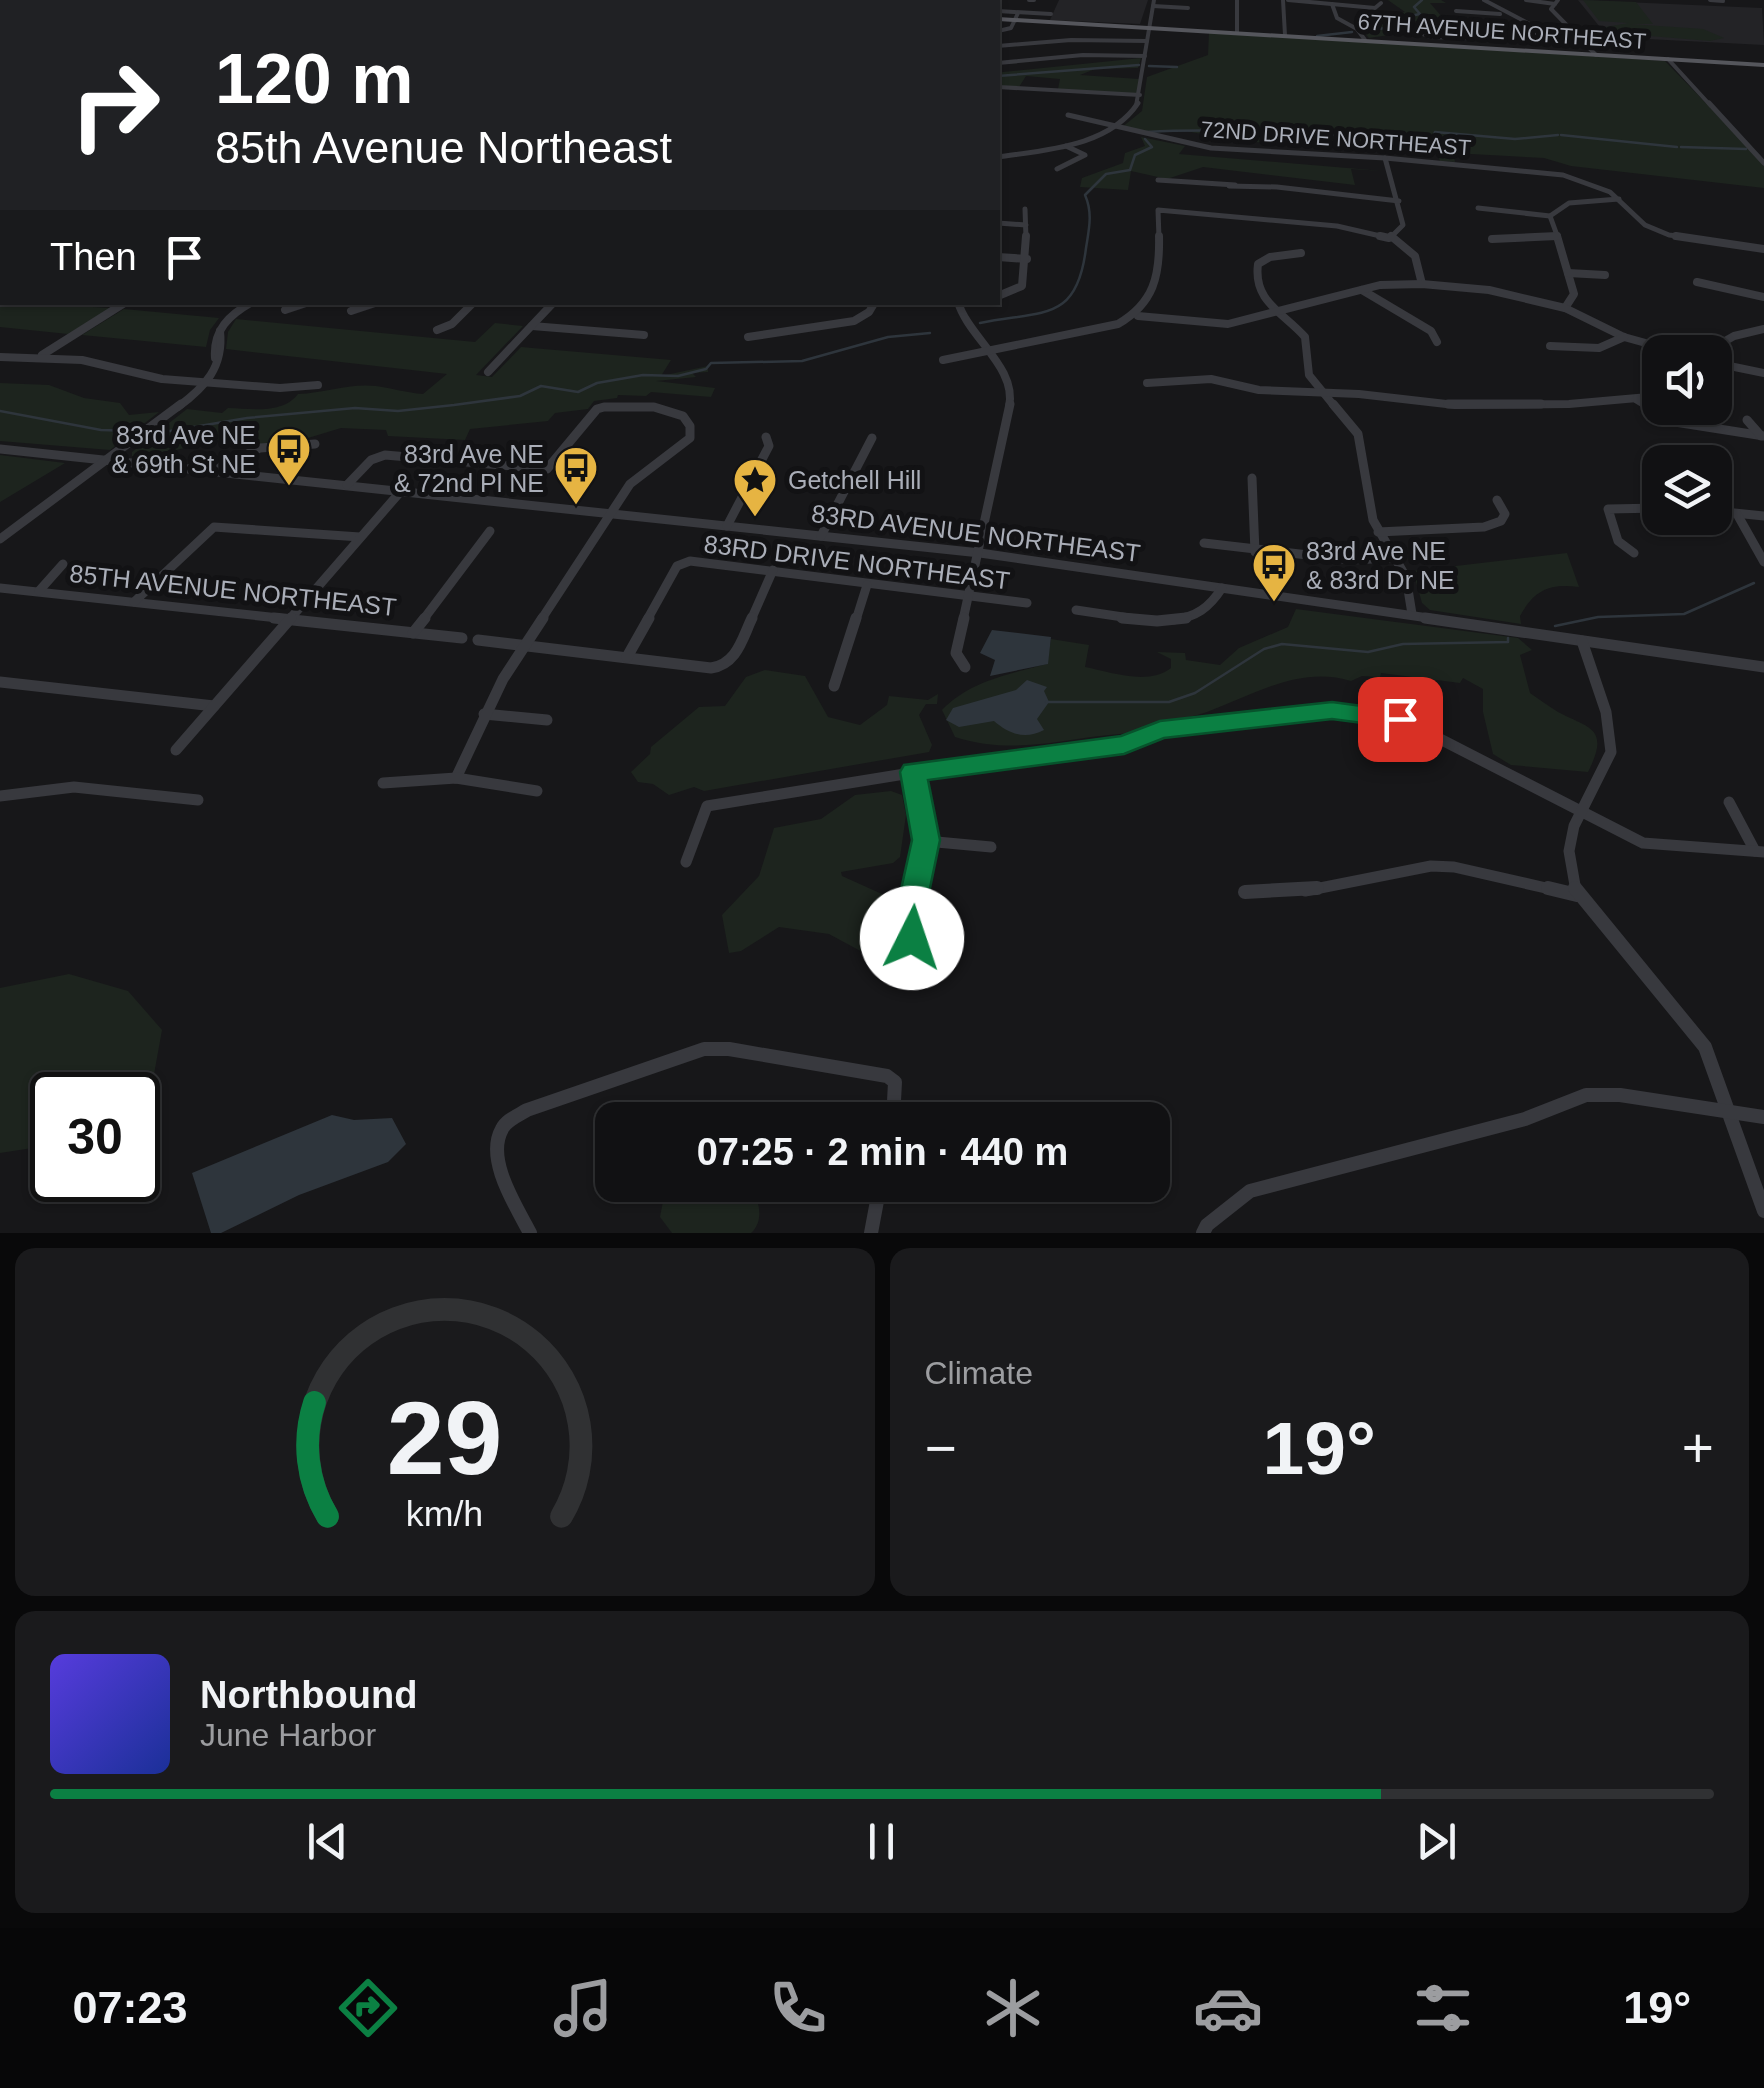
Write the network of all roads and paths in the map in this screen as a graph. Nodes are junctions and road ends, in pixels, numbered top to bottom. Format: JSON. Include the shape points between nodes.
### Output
{"nodes":[{"id":1,"x":1237,"y":0,"type":"edge"},
{"id":2,"x":1484,"y":0,"type":"edge"},
{"id":3,"x":1526,"y":0,"type":"edge"},
{"id":4,"x":1710,"y":0,"type":"edge"},
{"id":5,"x":1723,"y":0,"type":"edge"},
{"id":6,"x":1285,"y":2,"type":"edge"},
{"id":7,"x":1352,"y":2,"type":"edge"},
{"id":8,"x":1556,"y":2,"type":"edge"},
{"id":9,"x":1153,"y":3,"type":"edge"},
{"id":10,"x":1382,"y":3,"type":"dead end"},
{"id":11,"x":1332,"y":4,"type":"junction"},
{"id":12,"x":1732,"y":5,"type":"dead end"},
{"id":13,"x":1188,"y":8,"type":"dead end"},
{"id":14,"x":1305,"y":8,"type":"dead end"},
{"id":15,"x":1456,"y":10,"type":"dead end"},
{"id":16,"x":1000,"y":11,"type":"edge"},
{"id":17,"x":1018,"y":12,"type":"junction"},
{"id":18,"x":1051,"y":14,"type":"dead end"},
{"id":19,"x":1506,"y":14,"type":"junction"},
{"id":20,"x":1000,"y":19,"type":"edge"},
{"id":21,"x":1014,"y":20,"type":"junction"},
{"id":22,"x":1149,"y":26,"type":"junction"},
{"id":23,"x":1000,"y":30,"type":"edge"},
{"id":24,"x":1541,"y":30,"type":"junction"},
{"id":25,"x":1237,"y":32,"type":"junction"},
{"id":26,"x":1580,"y":34,"type":"junction"},
{"id":27,"x":1285,"y":35,"type":"junction"},
{"id":28,"x":1365,"y":40,"type":"junction"},
{"id":29,"x":1498,"y":40,"type":"junction"},
{"id":30,"x":1147,"y":42,"type":"junction"},
{"id":31,"x":1452,"y":42,"type":"junction"},
{"id":32,"x":1000,"y":46,"type":"edge"},
{"id":33,"x":1596,"y":55,"type":"junction"},
{"id":34,"x":1145,"y":56,"type":"junction"},
{"id":35,"x":1668,"y":59,"type":"junction"},
{"id":36,"x":1000,"y":63,"type":"edge"},
{"id":37,"x":1764,"y":65,"type":"edge"},
{"id":38,"x":1000,"y":88,"type":"edge"},
{"id":39,"x":1140,"y":95,"type":"junction"},
{"id":40,"x":1068,"y":115,"type":"dead end"},
{"id":41,"x":1111,"y":128,"type":"junction"},
{"id":42,"x":1065,"y":145,"type":"junction"},
{"id":43,"x":1000,"y":157,"type":"edge"},
{"id":44,"x":1385,"y":158,"type":"junction"},
{"id":45,"x":1764,"y":163,"type":"edge"},
{"id":46,"x":1057,"y":169,"type":"dead end"},
{"id":47,"x":1158,"y":180,"type":"dead end"},
{"id":48,"x":1619,"y":198,"type":"junction"},
{"id":49,"x":1399,"y":201,"type":"junction"},
{"id":50,"x":1478,"y":208,"type":"dead end"},
{"id":51,"x":1025,"y":210,"type":"dead end"},
{"id":52,"x":1550,"y":216,"type":"junction"},
{"id":53,"x":1000,"y":223,"type":"edge"},
{"id":54,"x":1026,"y":225,"type":"junction"},
{"id":55,"x":1557,"y":236,"type":"junction"},
{"id":56,"x":1389,"y":238,"type":"junction"},
{"id":57,"x":1492,"y":239,"type":"dead end"},
{"id":58,"x":1764,"y":249,"type":"edge"},
{"id":59,"x":1301,"y":253,"type":"dead end"},
{"id":60,"x":1000,"y":257,"type":"edge"},
{"id":61,"x":1027,"y":259,"type":"junction"},
{"id":62,"x":1568,"y":273,"type":"junction"},
{"id":63,"x":1604,"y":275,"type":"dead end"},
{"id":64,"x":1697,"y":282,"type":"dead end"},
{"id":65,"x":1422,"y":284,"type":"junction"},
{"id":66,"x":1362,"y":290,"type":"junction"},
{"id":67,"x":1001,"y":295,"type":"edge"},
{"id":68,"x":1764,"y":297,"type":"edge"},
{"id":69,"x":121,"y":305,"type":"edge"},
{"id":70,"x":246,"y":305,"type":"edge"},
{"id":71,"x":301,"y":305,"type":"edge"},
{"id":72,"x":369,"y":305,"type":"edge"},
{"id":73,"x":471,"y":305,"type":"edge"},
{"id":74,"x":551,"y":305,"type":"edge"},
{"id":75,"x":874,"y":305,"type":"edge"},
{"id":76,"x":958,"y":305,"type":"edge"},
{"id":77,"x":1565,"y":308,"type":"junction"},
{"id":78,"x":286,"y":310,"type":"dead end"},
{"id":79,"x":351,"y":311,"type":"dead end"},
{"id":80,"x":1275,"y":312,"type":"junction"},
{"id":81,"x":1138,"y":316,"type":"junction"},
{"id":82,"x":532,"y":326,"type":"junction"},
{"id":83,"x":1737,"y":326,"type":"dead end"},
{"id":84,"x":1764,"y":329,"type":"edge"},
{"id":85,"x":437,"y":330,"type":"dead end"},
{"id":86,"x":1748,"y":332,"type":"junction"},
{"id":87,"x":644,"y":335,"type":"dead end"},
{"id":88,"x":748,"y":336,"type":"dead end"},
{"id":89,"x":1624,"y":337,"type":"junction"},
{"id":90,"x":1732,"y":339,"type":"edge"},
{"id":91,"x":1438,"y":342,"type":"dead end"},
{"id":92,"x":1642,"y":342,"type":"edge"},
{"id":93,"x":1550,"y":346,"type":"dead end"},
{"id":94,"x":989,"y":353,"type":"junction"},
{"id":95,"x":0,"y":357,"type":"edge"},
{"id":96,"x":40,"y":357,"type":"junction"},
{"id":97,"x":943,"y":360,"type":"dead end"},
{"id":98,"x":1732,"y":366,"type":"edge"},
{"id":99,"x":488,"y":372,"type":"dead end"},
{"id":100,"x":1764,"y":374,"type":"edge"},
{"id":101,"x":210,"y":381,"type":"junction"},
{"id":102,"x":1147,"y":382,"type":"dead end"},
{"id":103,"x":318,"y":385,"type":"dead end"},
{"id":104,"x":1429,"y":393,"type":"dead end"},
{"id":105,"x":1324,"y":394,"type":"junction"},
{"id":106,"x":1570,"y":394,"type":"dead end"},
{"id":107,"x":1636,"y":398,"type":"junction"},
{"id":108,"x":1642,"y":398,"type":"edge"},
{"id":109,"x":1581,"y":403,"type":"junction"},
{"id":110,"x":1434,"y":404,"type":"junction"},
{"id":111,"x":1748,"y":420,"type":"dead end"},
{"id":112,"x":766,"y":437,"type":"dead end"},
{"id":113,"x":1763,"y":437,"type":"edge"},
{"id":114,"x":872,"y":438,"type":"dead end"},
{"id":115,"x":314,"y":444,"type":"dead end"},
{"id":116,"x":0,"y":449,"type":"edge"},
{"id":117,"x":109,"y":461,"type":"junction"},
{"id":118,"x":210,"y":471,"type":"junction"},
{"id":119,"x":1252,"y":478,"type":"dead end"},
{"id":120,"x":347,"y":485,"type":"junction"},
{"id":121,"x":401,"y":491,"type":"junction"},
{"id":122,"x":1497,"y":500,"type":"dead end"},
{"id":123,"x":1642,"y":508,"type":"edge"},
{"id":124,"x":611,"y":512,"type":"junction"},
{"id":125,"x":1732,"y":513,"type":"edge"},
{"id":126,"x":1736,"y":514,"type":"junction"},
{"id":127,"x":1764,"y":516,"type":"edge"},
{"id":128,"x":727,"y":526,"type":"junction"},
{"id":129,"x":490,"y":531,"type":"dead end"},
{"id":130,"x":1378,"y":532,"type":"junction"},
{"id":131,"x":821,"y":536,"type":"junction"},
{"id":132,"x":360,"y":537,"type":"junction"},
{"id":133,"x":1,"y":538,"type":"edge"},
{"id":134,"x":1204,"y":543,"type":"dead end"},
{"id":135,"x":1256,"y":552,"type":"junction"},
{"id":136,"x":980,"y":553,"type":"junction"},
{"id":137,"x":1634,"y":553,"type":"dead end"},
{"id":138,"x":1394,"y":558,"type":"junction"},
{"id":139,"x":1764,"y":562,"type":"edge"},
{"id":140,"x":63,"y":564,"type":"dead end"},
{"id":141,"x":772,"y":570,"type":"junction"},
{"id":142,"x":867,"y":584,"type":"junction"},
{"id":143,"x":0,"y":588,"type":"edge"},
{"id":144,"x":1222,"y":588,"type":"junction"},
{"id":145,"x":40,"y":591,"type":"junction"},
{"id":146,"x":970,"y":596,"type":"junction"},
{"id":147,"x":134,"y":602,"type":"junction"},
{"id":148,"x":1027,"y":603,"type":"dead end"},
{"id":149,"x":1076,"y":610,"type":"dead end"},
{"id":150,"x":1412,"y":614,"type":"junction"},
{"id":151,"x":290,"y":618,"type":"junction"},
{"id":152,"x":413,"y":633,"type":"junction"},
{"id":153,"x":462,"y":638,"type":"dead end"},
{"id":154,"x":478,"y":640,"type":"dead end"},
{"id":155,"x":1582,"y":641,"type":"junction"},
{"id":156,"x":524,"y":646,"type":"junction"},
{"id":157,"x":627,"y":657,"type":"junction"},
{"id":158,"x":965,"y":667,"type":"dead end"},
{"id":159,"x":1764,"y":667,"type":"edge"},
{"id":160,"x":0,"y":682,"type":"edge"},
{"id":161,"x":834,"y":686,"type":"dead end"},
{"id":162,"x":214,"y":706,"type":"junction"},
{"id":163,"x":484,"y":714,"type":"junction"},
{"id":164,"x":548,"y":720,"type":"dead end"},
{"id":165,"x":176,"y":750,"type":"dead end"},
{"id":166,"x":913,"y":772,"type":"junction"},
{"id":167,"x":456,"y":778,"type":"junction"},
{"id":168,"x":383,"y":783,"type":"dead end"},
{"id":169,"x":537,"y":790,"type":"dead end"},
{"id":170,"x":0,"y":796,"type":"edge"},
{"id":171,"x":198,"y":800,"type":"dead end"},
{"id":172,"x":1729,"y":802,"type":"dead end"},
{"id":173,"x":1577,"y":813,"type":"junction"},
{"id":174,"x":926,"y":840,"type":"junction"},
{"id":175,"x":991,"y":847,"type":"dead end"},
{"id":176,"x":1760,"y":852,"type":"edge"},
{"id":177,"x":686,"y":862,"type":"dead end"},
{"id":178,"x":1245,"y":892,"type":"dead end"},
{"id":179,"x":1577,"y":895,"type":"junction"},
{"id":180,"x":912,"y":938,"type":"dead end"},
{"id":181,"x":894,"y":1102,"type":"edge"},
{"id":182,"x":1729,"y":1112,"type":"junction"},
{"id":183,"x":1764,"y":1117,"type":"edge"},
{"id":184,"x":877,"y":1202,"type":"edge"},
{"id":185,"x":1764,"y":1211,"type":"edge"},
{"id":186,"x":530,"y":1233,"type":"edge"},
{"id":187,"x":871,"y":1233,"type":"edge"},
{"id":188,"x":1203,"y":1233,"type":"edge"}],
"edges":[{"from":1,"to":25,"type":"street"},
{"from":2,"to":19,"type":"street"},
{"from":3,"to":8,"type":"street"},
{"from":4,"to":5,"type":"street"},
{"from":5,"to":12,"type":"street"},
{"from":6,"to":11,"type":"street"},
{"from":6,"to":14,"type":"street"},
{"from":6,"to":27,"type":"street"},
{"from":7,"to":10,"type":"street","via":[[1376,8]]},
{"from":7,"to":11,"type":"street"},
{"from":8,"to":26,"type":"street","via":[[1554,14]]},
{"from":9,"to":13,"type":"street"},
{"from":9,"to":22,"type":"street"},
{"from":11,"to":28,"type":"street","via":[[1338,18]]},
{"from":15,"to":19,"type":"street"},
{"from":16,"to":17,"type":"street"},
{"from":17,"to":18,"type":"street"},
{"from":17,"to":21,"type":"street"},
{"from":19,"to":24,"type":"street"},
{"from":20,"to":21,"type":"main road","name":"67TH AVENUE NORTHEAST"},
{"from":21,"to":22,"type":"main road","name":"67TH AVENUE NORTHEAST"},
{"from":21,"to":23,"type":"street"},
{"from":22,"to":25,"type":"main road","name":"67TH AVENUE NORTHEAST"},
{"from":22,"to":30,"type":"street"},
{"from":24,"to":26,"type":"street"},
{"from":24,"to":29,"type":"street","via":[[1534,40]]},
{"from":25,"to":27,"type":"main road","name":"67TH AVENUE NORTHEAST"},
{"from":26,"to":33,"type":"street"},
{"from":27,"to":28,"type":"main road","name":"67TH AVENUE NORTHEAST"},
{"from":28,"to":31,"type":"main road","name":"67TH AVENUE NORTHEAST"},
{"from":29,"to":31,"type":"street"},
{"from":29,"to":31,"type":"street","via":[[1482,25],[1421,25],[1421,33]]},
{"from":30,"to":32,"type":"street"},
{"from":30,"to":34,"type":"street"},
{"from":31,"to":33,"type":"main road","name":"67TH AVENUE NORTHEAST"},
{"from":33,"to":35,"type":"main road","name":"67TH AVENUE NORTHEAST"},
{"from":34,"to":36,"type":"street"},
{"from":34,"to":39,"type":"street"},
{"from":35,"to":37,"type":"main road","name":"67TH AVENUE NORTHEAST"},
{"from":35,"to":45,"type":"street"},
{"from":38,"to":39,"type":"street"},
{"from":39,"to":41,"type":"street","via":[[1134,112]]},
{"from":40,"to":41,"type":"street","name":"72ND DRIVE NORTHEAST"},
{"from":41,"to":42,"type":"street"},
{"from":41,"to":44,"type":"street","name":"72ND DRIVE NORTHEAST","via":[[1211,148]]},
{"from":42,"to":43,"type":"street"},
{"from":42,"to":46,"type":"street","via":[[1086,156]]},
{"from":44,"to":48,"type":"street","name":"72ND DRIVE NORTHEAST","via":[[1545,172],[1592,183]]},
{"from":44,"to":49,"type":"street"},
{"from":47,"to":49,"type":"street"},
{"from":48,"to":52,"type":"street","via":[[1569,203]]},
{"from":48,"to":58,"type":"street","name":"72ND DRIVE NORTHEAST","via":[[1645,225],[1669,236]]},
{"from":49,"to":56,"type":"street","via":[[1402,230]]},
{"from":50,"to":52,"type":"street"},
{"from":51,"to":54,"type":"street"},
{"from":52,"to":55,"type":"street"},
{"from":53,"to":54,"type":"street"},
{"from":54,"to":61,"type":"street"},
{"from":55,"to":57,"type":"street"},
{"from":55,"to":62,"type":"street"},
{"from":56,"to":65,"type":"street","via":[[1415,256]]},
{"from":56,"to":81,"type":"street","via":[[1337,226],[1158,210],[1160,263],[1152,298]]},
{"from":59,"to":80,"type":"street","via":[[1258,264],[1256,288]]},
{"from":60,"to":61,"type":"street"},
{"from":61,"to":67,"type":"street","via":[[1022,286]]},
{"from":62,"to":63,"type":"street"},
{"from":62,"to":77,"type":"street","via":[[1574,293]]},
{"from":64,"to":68,"type":"street"},
{"from":65,"to":66,"type":"street"},
{"from":65,"to":77,"type":"street","via":[[1489,290]]},
{"from":66,"to":80,"type":"street"},
{"from":66,"to":91,"type":"street"},
{"from":69,"to":96,"type":"street"},
{"from":70,"to":101,"type":"street","via":[[220,332]]},
{"from":71,"to":78,"type":"street"},
{"from":72,"to":79,"type":"street"},
{"from":73,"to":85,"type":"street"},
{"from":74,"to":82,"type":"street"},
{"from":75,"to":88,"type":"street","via":[[854,321]]},
{"from":76,"to":94,"type":"street","via":[[961,323]]},
{"from":77,"to":89,"type":"street"},
{"from":80,"to":81,"type":"street","via":[[1228,324]]},
{"from":80,"to":105,"type":"street","via":[[1305,337],[1309,375]]},
{"from":81,"to":94,"type":"street"},
{"from":82,"to":87,"type":"street"},
{"from":82,"to":99,"type":"street"},
{"from":83,"to":86,"type":"street"},
{"from":84,"to":86,"type":"street"},
{"from":86,"to":90,"type":"street"},
{"from":89,"to":92,"type":"street"},
{"from":89,"to":93,"type":"street","via":[[1600,348]]},
{"from":94,"to":97,"type":"street"},
{"from":94,"to":136,"type":"street","via":[[1011,398]]},
{"from":95,"to":96,"type":"street"},
{"from":96,"to":101,"type":"street"},
{"from":98,"to":100,"type":"street"},
{"from":101,"to":103,"type":"street"},
{"from":101,"to":117,"type":"street"},
{"from":102,"to":105,"type":"street","via":[[1212,376],[1259,390]]},
{"from":104,"to":110,"type":"street"},
{"from":105,"to":110,"type":"street"},
{"from":105,"to":130,"type":"street","via":[[1357,431]]},
{"from":106,"to":109,"type":"street"},
{"from":107,"to":108,"type":"street"},
{"from":107,"to":109,"type":"street"},
{"from":107,"to":113,"type":"street","via":[[1675,422]]},
{"from":109,"to":110,"type":"street"},
{"from":111,"to":113,"type":"street"},
{"from":112,"to":128,"type":"street","via":[[769,446]]},
{"from":114,"to":131,"type":"street"},
{"from":115,"to":118,"type":"street","via":[[250,449]]},
{"from":116,"to":117,"type":"street","name":"83RD AVENUE NORTHEAST"},
{"from":117,"to":118,"type":"street","name":"83RD AVENUE NORTHEAST"},
{"from":117,"to":133,"type":"street"},
{"from":118,"to":120,"type":"street","name":"83RD AVENUE NORTHEAST"},
{"from":119,"to":135,"type":"street"},
{"from":120,"to":121,"type":"street","name":"83RD AVENUE NORTHEAST"},
{"from":120,"to":124,"type":"street","via":[[378,457],[547,469],[601,406],[682,414],[690,438],[634,478]]},
{"from":121,"to":124,"type":"street","name":"83RD AVENUE NORTHEAST"},
{"from":121,"to":132,"type":"street"},
{"from":122,"to":130,"type":"street","via":[[1505,514],[1484,527]]},
{"from":123,"to":137,"type":"street","via":[[1610,507],[1618,541]]},
{"from":124,"to":128,"type":"street","name":"83RD AVENUE NORTHEAST"},
{"from":124,"to":156,"type":"street"},
{"from":125,"to":126,"type":"street"},
{"from":126,"to":127,"type":"street"},
{"from":126,"to":139,"type":"street"},
{"from":128,"to":131,"type":"street","name":"83RD AVENUE NORTHEAST"},
{"from":129,"to":152,"type":"street"},
{"from":130,"to":138,"type":"street"},
{"from":131,"to":136,"type":"street","name":"83RD AVENUE NORTHEAST"},
{"from":132,"to":147,"type":"street","via":[[214,527]]},
{"from":132,"to":151,"type":"street"},
{"from":134,"to":135,"type":"street"},
{"from":135,"to":138,"type":"street"},
{"from":136,"to":144,"type":"street","name":"83RD AVENUE NORTHEAST"},
{"from":136,"to":146,"type":"street"},
{"from":138,"to":150,"type":"street","via":[[1406,577]]},
{"from":140,"to":145,"type":"street"},
{"from":141,"to":142,"type":"street","name":"83RD DRIVE NORTHEAST"},
{"from":141,"to":157,"type":"street","name":"83RD DRIVE NORTHEAST","via":[[682,562]]},
{"from":141,"to":157,"type":"street","via":[[736,656],[725,666]]},
{"from":142,"to":146,"type":"street","name":"83RD DRIVE NORTHEAST"},
{"from":142,"to":161,"type":"street"},
{"from":143,"to":145,"type":"street","name":"85TH AVENUE NORTHEAST"},
{"from":144,"to":149,"type":"street","via":[[1216,603],[1176,620]]},
{"from":144,"to":150,"type":"street","name":"83RD AVENUE NORTHEAST"},
{"from":145,"to":147,"type":"street","name":"85TH AVENUE NORTHEAST"},
{"from":146,"to":148,"type":"street","name":"83RD DRIVE NORTHEAST"},
{"from":146,"to":158,"type":"street","via":[[956,652]]},
{"from":147,"to":151,"type":"street","name":"85TH AVENUE NORTHEAST"},
{"from":150,"to":155,"type":"street","name":"83RD AVENUE NORTHEAST"},
{"from":151,"to":152,"type":"street","name":"85TH AVENUE NORTHEAST"},
{"from":151,"to":162,"type":"street"},
{"from":152,"to":153,"type":"street","name":"85TH AVENUE NORTHEAST"},
{"from":154,"to":156,"type":"street"},
{"from":155,"to":159,"type":"street","name":"83RD AVENUE NORTHEAST"},
{"from":155,"to":173,"type":"street","via":[[1612,754]]},
{"from":156,"to":157,"type":"street"},
{"from":156,"to":163,"type":"street"},
{"from":160,"to":162,"type":"street"},
{"from":162,"to":165,"type":"street"},
{"from":163,"to":164,"type":"street"},
{"from":163,"to":167,"type":"street"},
{"from":166,"to":173,"type":"street","via":[[1124,744],[1160,730],[1332,710],[1400,719]]},
{"from":166,"to":174,"type":"street"},
{"from":166,"to":177,"type":"street","via":[[707,806]]},
{"from":167,"to":168,"type":"street"},
{"from":167,"to":169,"type":"street"},
{"from":170,"to":171,"type":"street","via":[[68,785]]},
{"from":172,"to":176,"type":"street"},
{"from":173,"to":176,"type":"street","via":[[1643,844]]},
{"from":173,"to":179,"type":"street","via":[[1568,852]]},
{"from":174,"to":175,"type":"street"},
{"from":174,"to":180,"type":"street","via":[[910,912]]},
{"from":178,"to":179,"type":"street","via":[[1299,892],[1431,866]]},
{"from":179,"to":182,"type":"street","via":[[1705,1046]]},
{"from":181,"to":186,"type":"street","via":[[895,1082],[870,1073],[704,1049],[527,1110],[503,1125],[495,1148]]},
{"from":182,"to":183,"type":"street"},
{"from":182,"to":185,"type":"street"},
{"from":182,"to":188,"type":"street","via":[[1586,1095],[1525,1119],[1250,1191]]},
{"from":184,"to":187,"type":"street"}]}
